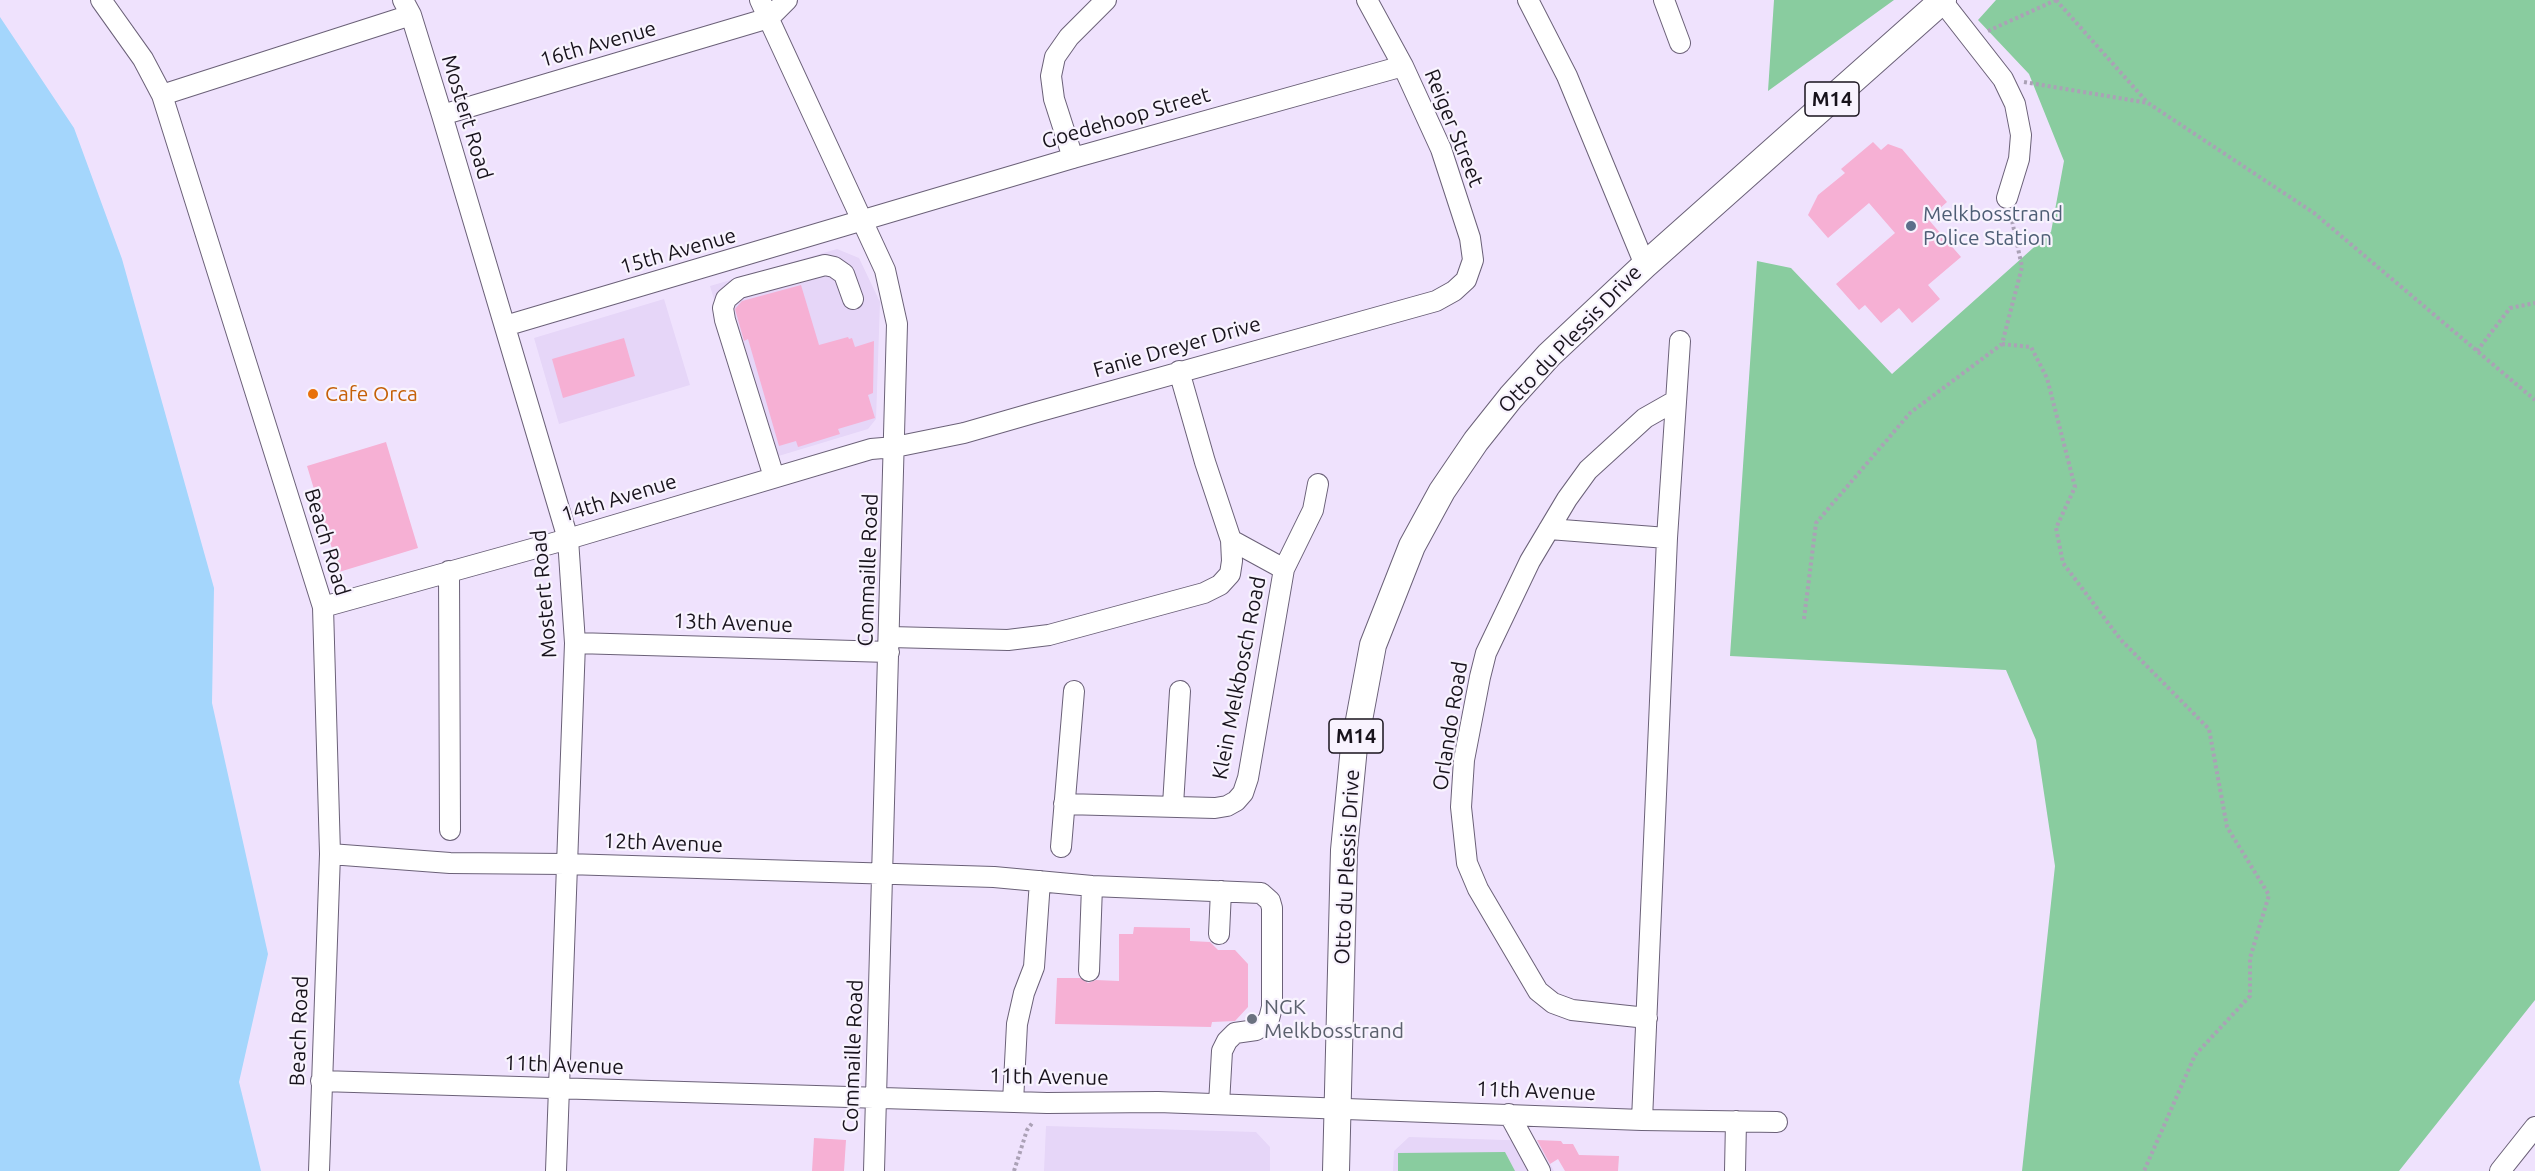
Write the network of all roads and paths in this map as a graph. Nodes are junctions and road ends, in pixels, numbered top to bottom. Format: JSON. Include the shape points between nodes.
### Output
{"nodes":[{"id":1,"x":101,"y":0,"type":"edge"},
{"id":2,"x":760,"y":0,"type":"edge"},
{"id":3,"x":787,"y":0,"type":"edge"},
{"id":4,"x":1106,"y":0,"type":"edge"},
{"id":5,"x":1367,"y":0,"type":"edge"},
{"id":6,"x":1528,"y":0,"type":"edge"},
{"id":7,"x":1664,"y":0,"type":"edge"},
{"id":8,"x":1942,"y":0,"type":"edge"},
{"id":9,"x":2056,"y":0,"type":"edge"},
{"id":10,"x":407,"y":8,"type":"edge"},
{"id":11,"x":769,"y":18,"type":"junction"},
{"id":12,"x":1972,"y":38,"type":"junction"},
{"id":13,"x":1680,"y":43,"type":"dead end"},
{"id":14,"x":1402,"y":66,"type":"junction"},
{"id":15,"x":2003,"y":79,"type":"junction"},
{"id":16,"x":162,"y":95,"type":"junction"},
{"id":17,"x":2148,"y":103,"type":"junction"},
{"id":18,"x":442,"y":115,"type":"junction"},
{"id":19,"x":1073,"y":158,"type":"junction"},
{"id":20,"x":2007,"y":198,"type":"joint"},
{"id":21,"x":864,"y":221,"type":"junction"},
{"id":22,"x":1645,"y":266,"type":"junction"},
{"id":23,"x":1466,"y":280,"type":"joint"},
{"id":24,"x":853,"y":299,"type":"dead end"},
{"id":25,"x":2535,"y":303,"type":"edge"},
{"id":26,"x":505,"y":326,"type":"junction"},
{"id":27,"x":1680,"y":341,"type":"dead end"},
{"id":28,"x":2002,"y":344,"type":"junction"},
{"id":29,"x":2477,"y":351,"type":"junction"},
{"id":30,"x":1179,"y":371,"type":"junction"},
{"id":31,"x":2535,"y":400,"type":"edge"},
{"id":32,"x":1675,"y":401,"type":"junction"},
{"id":33,"x":895,"y":447,"type":"junction"},
{"id":34,"x":774,"y":477,"type":"junction"},
{"id":35,"x":1318,"y":484,"type":"dead end"},
{"id":36,"x":1549,"y":529,"type":"junction"},
{"id":37,"x":1667,"y":538,"type":"junction"},
{"id":38,"x":568,"y":539,"type":"junction"},
{"id":39,"x":1231,"y":540,"type":"junction"},
{"id":40,"x":1284,"y":569,"type":"junction"},
{"id":41,"x":449,"y":572,"type":"junction"},
{"id":42,"x":323,"y":607,"type":"junction"},
{"id":43,"x":1804,"y":620,"type":"dead end"},
{"id":44,"x":575,"y":643,"type":"junction"},
{"id":45,"x":889,"y":644,"type":"junction"},
{"id":46,"x":1074,"y":691,"type":"dead end"},
{"id":47,"x":1180,"y":691,"type":"dead end"},
{"id":48,"x":1064,"y":804,"type":"junction"},
{"id":49,"x":1173,"y":805,"type":"junction"},
{"id":50,"x":450,"y":830,"type":"dead end"},
{"id":51,"x":1061,"y":847,"type":"dead end"},
{"id":52,"x":330,"y":854,"type":"junction"},
{"id":53,"x":566,"y":864,"type":"junction"},
{"id":54,"x":883,"y":874,"type":"junction"},
{"id":55,"x":1040,"y":881,"type":"junction"},
{"id":56,"x":1092,"y":886,"type":"junction"},
{"id":57,"x":1221,"y":891,"type":"junction"},
{"id":58,"x":1219,"y":934,"type":"dead end"},
{"id":59,"x":1089,"y":971,"type":"dead end"},
{"id":60,"x":1647,"y":1018,"type":"junction"},
{"id":61,"x":321,"y":1081,"type":"junction"},
{"id":62,"x":559,"y":1089,"type":"junction"},
{"id":63,"x":876,"y":1097,"type":"junction"},
{"id":64,"x":1013,"y":1102,"type":"junction"},
{"id":65,"x":1047,"y":1103,"type":"junction"},
{"id":66,"x":1219,"y":1104,"type":"junction"},
{"id":67,"x":1338,"y":1108,"type":"junction"},
{"id":68,"x":1509,"y":1114,"type":"junction"},
{"id":69,"x":1642,"y":1120,"type":"junction"},
{"id":70,"x":1736,"y":1121,"type":"junction"},
{"id":71,"x":1777,"y":1122,"type":"dead end"},
{"id":72,"x":2535,"y":1127,"type":"edge"},
{"id":73,"x":319,"y":1171,"type":"edge"},
{"id":74,"x":556,"y":1171,"type":"edge"},
{"id":75,"x":874,"y":1171,"type":"edge"},
{"id":76,"x":1014,"y":1171,"type":"edge"},
{"id":77,"x":1336,"y":1171,"type":"edge"},
{"id":78,"x":1540,"y":1171,"type":"edge"},
{"id":79,"x":1735,"y":1171,"type":"edge"},
{"id":80,"x":2144,"y":1171,"type":"edge"},
{"id":81,"x":2500,"y":1171,"type":"edge"}],
"edges":[{"from":1,"to":16,"type":"street","name":"Beach Road","via":[[143,59]]},
{"from":2,"to":11,"type":"street","name":"Commaille Road"},
{"from":3,"to":11,"type":"street"},
{"from":4,"to":19,"type":"street","via":[[1055,57],[1051,76],[1054,99]]},
{"from":5,"to":14,"type":"street","name":"Reiger Street"},
{"from":6,"to":22,"type":"street","name":"Otto du Plessis Drive","via":[[1567,76]]},
{"from":7,"to":13,"type":"street"},
{"from":8,"to":12,"type":"street"},
{"from":8,"to":22,"type":"main road","number":"M14"},
{"from":9,"to":12,"type":"path"},
{"from":9,"to":17,"type":"path"},
{"from":10,"to":16,"type":"street"},
{"from":10,"to":18,"type":"street","name":"Mostert Road"},
{"from":11,"to":18,"type":"street","name":"16th Avenue"},
{"from":11,"to":21,"type":"street","name":"Commaille Road"},
{"from":12,"to":15,"type":"street"},
{"from":14,"to":19,"type":"street","name":"Goedehoop Street"},
{"from":14,"to":23,"type":"street","name":"Reiger Street","via":[[1441,149],[1470,238],[1473,260]]},
{"from":15,"to":17,"type":"path"},
{"from":15,"to":20,"type":"street","via":[[2015,104],[2021,135],[2019,159]]},
{"from":16,"to":42,"type":"street","name":"Beach Road"},
{"from":17,"to":29,"type":"path","via":[[2314,213]]},
{"from":18,"to":26,"type":"street","name":"Mostert Road"},
{"from":19,"to":21,"type":"street","name":"Goedehoop Street"},
{"from":20,"to":28,"type":"path","via":[[2022,267]]},
{"from":21,"to":26,"type":"street","name":"15th Avenue"},
{"from":21,"to":33,"type":"street","name":"Commaille Road","via":[[885,270],[897,324]]},
{"from":22,"to":67,"type":"main road","name":"Otto du Plessis Drive","number":"M14","via":[[1549,355],[1476,441],[1442,491],[1412,546],[1373,645],[1354,747],[1344,850]]},
{"from":23,"to":30,"type":"street","name":"Fanie Dreyer Drive","via":[[1436,301]]},
{"from":24,"to":34,"type":"street","via":[[844,274],[825,266],[739,288],[726,299],[726,320]]},
{"from":25,"to":29,"type":"path","via":[[2510,308]]},
{"from":26,"to":38,"type":"street","name":"Mostert Road"},
{"from":27,"to":32,"type":"street"},
{"from":28,"to":43,"type":"path","via":[[1910,413],[1816,524]]},
{"from":28,"to":80,"type":"path","via":[[2031,347],[2047,378],[2075,487],[2056,528],[2063,563],[2121,640],[2209,729],[2227,827],[2269,895],[2250,958],[2250,996],[2195,1055]]},
{"from":29,"to":31,"type":"path"},
{"from":30,"to":33,"type":"street","name":"Fanie Dreyer Drive","via":[[964,433]]},
{"from":30,"to":39,"type":"street"},
{"from":32,"to":36,"type":"street","name":"Orlando Road","via":[[1645,418],[1588,470]]},
{"from":32,"to":37,"type":"street"},
{"from":33,"to":34,"type":"street","name":"14th Avenue","via":[[871,448]]},
{"from":33,"to":45,"type":"street","name":"Commaille Road"},
{"from":34,"to":38,"type":"street","name":"14th Avenue"},
{"from":35,"to":40,"type":"street","name":"Klein Melkbosch Road","via":[[1313,510]]},
{"from":36,"to":37,"type":"street"},
{"from":36,"to":60,"type":"street","name":"Orlando Road","via":[[1501,619],[1480,677],[1464,760],[1462,795],[1467,863],[1538,991],[1553,1003],[1572,1010]]},
{"from":37,"to":60,"type":"street"},
{"from":38,"to":41,"type":"street","name":"14th Avenue"},
{"from":38,"to":44,"type":"street","name":"Mostert Road"},
{"from":39,"to":40,"type":"street","name":"Klein Melkbosch Road"},
{"from":39,"to":45,"type":"street","name":"13th Avenue","via":[[1230,574],[1204,593],[1049,635]]},
{"from":40,"to":49,"type":"street","name":"Klein Melkbosch Road","via":[[1243,793],[1227,806]]},
{"from":41,"to":42,"type":"street","name":"14th Avenue"},
{"from":41,"to":50,"type":"street"},
{"from":42,"to":52,"type":"street","name":"Beach Road"},
{"from":44,"to":45,"type":"street","name":"13th Avenue"},
{"from":44,"to":53,"type":"street","name":"Mostert Road"},
{"from":45,"to":54,"type":"street","name":"Commaille Road"},
{"from":46,"to":48,"type":"street"},
{"from":47,"to":49,"type":"street"},
{"from":48,"to":49,"type":"street","name":"Klein Melkbosch Road"},
{"from":48,"to":51,"type":"street"},
{"from":52,"to":53,"type":"street","name":"12th Avenue","via":[[450,863]]},
{"from":52,"to":61,"type":"street","name":"Beach Road"},
{"from":53,"to":54,"type":"street","name":"12th Avenue"},
{"from":53,"to":62,"type":"street","name":"Mostert Road"},
{"from":54,"to":55,"type":"street","name":"12th Avenue"},
{"from":54,"to":63,"type":"street","name":"Commaille Road"},
{"from":55,"to":56,"type":"street","name":"12th Avenue"},
{"from":55,"to":64,"type":"street","via":[[1034,967],[1017,1024]]},
{"from":56,"to":57,"type":"street","name":"12th Avenue"},
{"from":56,"to":59,"type":"street"},
{"from":57,"to":58,"type":"street"},
{"from":57,"to":66,"type":"street","name":"12th Avenue","via":[[1256,891],[1270,901],[1272,1007],[1264,1025],[1235,1033],[1227,1041],[1222,1051]]},
{"from":60,"to":69,"type":"street"},
{"from":61,"to":62,"type":"street","name":"11th Avenue"},
{"from":61,"to":73,"type":"street","name":"Beach Road"},
{"from":62,"to":63,"type":"street","name":"11th Avenue"},
{"from":62,"to":74,"type":"street","name":"Mostert Road"},
{"from":63,"to":64,"type":"street","name":"11th Avenue"},
{"from":63,"to":75,"type":"street","name":"Commaille Road"},
{"from":64,"to":65,"type":"street","name":"11th Avenue"},
{"from":65,"to":66,"type":"street","name":"11th Avenue"},
{"from":65,"to":76,"type":"path","via":[[1027,1130]]},
{"from":66,"to":67,"type":"street","name":"11th Avenue"},
{"from":67,"to":68,"type":"street","name":"11th Avenue"},
{"from":67,"to":77,"type":"main road","name":"Otto du Plessis Drive","number":"M14"},
{"from":68,"to":69,"type":"street","name":"11th Avenue"},
{"from":68,"to":78,"type":"street"},
{"from":69,"to":70,"type":"street","name":"11th Avenue"},
{"from":70,"to":71,"type":"street","name":"11th Avenue"},
{"from":70,"to":79,"type":"street"},
{"from":72,"to":81,"type":"street"}]}
